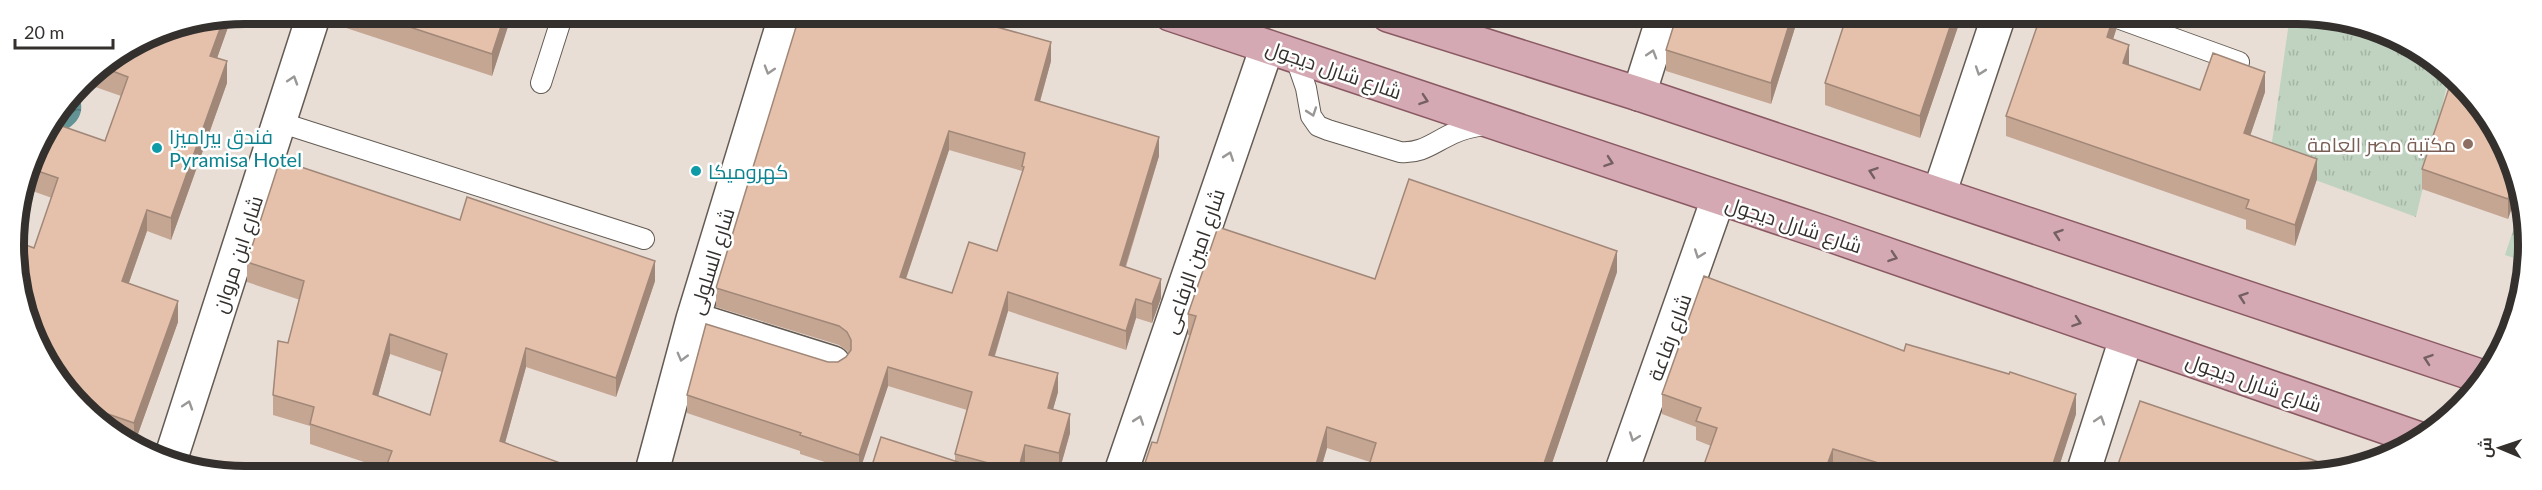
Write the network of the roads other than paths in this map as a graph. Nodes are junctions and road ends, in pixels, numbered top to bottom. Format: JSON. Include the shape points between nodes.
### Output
{"nodes":[{"id":1,"x":311,"y":24,"type":"edge"},
{"id":2,"x":560,"y":24,"type":"edge"},
{"id":3,"x":783,"y":24,"type":"edge"},
{"id":4,"x":1200,"y":24,"type":"edge"},
{"id":5,"x":1417,"y":24,"type":"edge"},
{"id":6,"x":1661,"y":24,"type":"edge"},
{"id":7,"x":1996,"y":24,"type":"edge"},
{"id":8,"x":2134,"y":24,"type":"edge"},
{"id":9,"x":1281,"y":51,"type":"junction"},
{"id":10,"x":2239,"y":62,"type":"edge"},
{"id":11,"x":541,"y":83,"type":"dead end"},
{"id":12,"x":1639,"y":93,"type":"junction"},
{"id":13,"x":279,"y":122,"type":"junction"},
{"id":14,"x":1494,"y":123,"type":"junction"},
{"id":15,"x":1939,"y":194,"type":"junction"},
{"id":16,"x":1718,"y":198,"type":"junction"},
{"id":17,"x":644,"y":239,"type":"dead end"},
{"id":18,"x":693,"y":319,"type":"junction"},
{"id":19,"x":2126,"y":339,"type":"junction"},
{"id":20,"x":833,"y":363,"type":"edge"},
{"id":21,"x":2476,"y":375,"type":"edge"},
{"id":22,"x":2409,"y":435,"type":"edge"},
{"id":23,"x":172,"y":453,"type":"edge"},
{"id":24,"x":653,"y":466,"type":"edge"},
{"id":25,"x":1123,"y":466,"type":"edge"},
{"id":26,"x":1624,"y":466,"type":"edge"},
{"id":27,"x":2085,"y":466,"type":"edge"}],
"edges":[{"from":13,"to":1,"type":"street","name":"شارع ابن مروان","one_way":true},
{"from":2,"to":11,"type":"lane"},
{"from":3,"to":18,"type":"street","name":"شارع السلولى","one_way":true},
{"from":4,"to":9,"type":"main road","name":"شارع شارل ديجول"},
{"from":5,"to":12,"type":"main road"},
{"from":12,"to":6,"type":"street","one_way":true},
{"from":7,"to":15,"type":"street","one_way":true},
{"from":8,"to":10,"type":"lane"},
{"from":9,"to":14,"type":"main road","name":"شارع شارل ديجول","one_way":true},
{"from":9,"to":14,"type":"lane","one_way":true,"via":[[1306,88],[1311,116],[1318,126],[1328,130],[1412,153],[1473,126]]},
{"from":25,"to":9,"type":"street","name":"شارع امين الرفاعى","one_way":true},
{"from":15,"to":12,"type":"main road","one_way":true},
{"from":13,"to":17,"type":"lane"},
{"from":23,"to":13,"type":"street","name":"شارع ابن مروان","one_way":true},
{"from":14,"to":16,"type":"main road","name":"شارع شارل ديجول","one_way":true},
{"from":21,"to":15,"type":"main road","one_way":true},
{"from":16,"to":19,"type":"main road","name":"شارع شارل ديجول","one_way":true},
{"from":16,"to":26,"type":"street","name":"شارع رفاعة","one_way":true},
{"from":18,"to":20,"type":"street"},
{"from":18,"to":24,"type":"street","name":"شارع السلولى","one_way":true},
{"from":19,"to":22,"type":"main road","name":"شارع شارل ديجول"},
{"from":27,"to":19,"type":"street","one_way":true}]}
